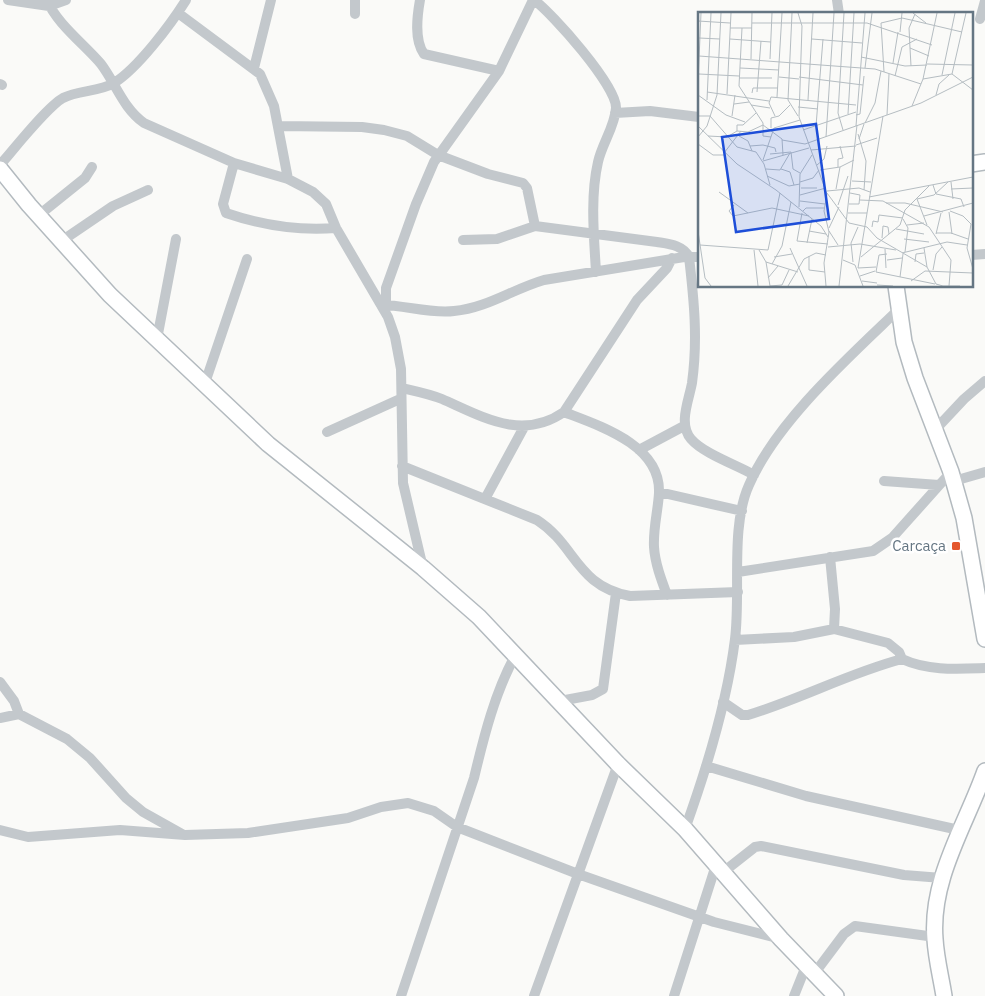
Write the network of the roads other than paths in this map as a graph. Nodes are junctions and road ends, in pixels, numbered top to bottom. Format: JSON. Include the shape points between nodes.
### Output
{"nodes":[{"id":1,"x":8,"y":0,"type":"edge"},
{"id":2,"x":66,"y":0,"type":"edge"},
{"id":3,"x":186,"y":0,"type":"edge"},
{"id":4,"x":271,"y":0,"type":"edge"},
{"id":5,"x":355,"y":0,"type":"edge"},
{"id":6,"x":420,"y":0,"type":"edge"},
{"id":7,"x":533,"y":0,"type":"edge"},
{"id":8,"x":985,"y":1,"type":"edge"},
{"id":9,"x":48,"y":3,"type":"edge"},
{"id":10,"x":178,"y":13,"type":"junction"},
{"id":11,"x":355,"y":14,"type":"dead end"},
{"id":12,"x":979,"y":20,"type":"edge"},
{"id":13,"x":254,"y":68,"type":"junction"},
{"id":14,"x":499,"y":71,"type":"junction"},
{"id":15,"x":113,"y":84,"type":"junction"},
{"id":16,"x":614,"y":113,"type":"junction"},
{"id":17,"x":698,"y":117,"type":"edge"},
{"id":18,"x":279,"y":126,"type":"junction"},
{"id":19,"x":438,"y":155,"type":"junction"},
{"id":20,"x":985,"y":162,"type":"edge"},
{"id":21,"x":234,"y":163,"type":"junction"},
{"id":22,"x":972,"y":164,"type":"edge"},
{"id":23,"x":0,"y":165,"type":"edge"},
{"id":24,"x":92,"y":167,"type":"dead end"},
{"id":25,"x":3,"y":179,"type":"edge"},
{"id":26,"x":288,"y":179,"type":"junction"},
{"id":27,"x":148,"y":190,"type":"dead end"},
{"id":28,"x":39,"y":215,"type":"junction"},
{"id":29,"x":535,"y":226,"type":"junction"},
{"id":30,"x":336,"y":228,"type":"junction"},
{"id":31,"x":594,"y":233,"type":"junction"},
{"id":32,"x":176,"y":239,"type":"dead end"},
{"id":33,"x":63,"y":240,"type":"junction"},
{"id":34,"x":464,"y":240,"type":"dead end"},
{"id":35,"x":985,"y":254,"type":"edge"},
{"id":36,"x":972,"y":255,"type":"edge"},
{"id":37,"x":694,"y":257,"type":"edge"},
{"id":38,"x":672,"y":258,"type":"junction"},
{"id":39,"x":248,"y":259,"type":"dead end"},
{"id":40,"x":596,"y":272,"type":"junction"},
{"id":41,"x":896,"y":288,"type":"edge"},
{"id":42,"x":384,"y":305,"type":"junction"},
{"id":43,"x":898,"y":310,"type":"junction"},
{"id":44,"x":157,"y":339,"type":"junction"},
{"id":45,"x":985,"y":381,"type":"edge"},
{"id":46,"x":205,"y":383,"type":"junction"},
{"id":47,"x":402,"y":388,"type":"junction"},
{"id":48,"x":400,"y":399,"type":"junction"},
{"id":49,"x":564,"y":412,"type":"junction"},
{"id":50,"x":684,"y":426,"type":"junction"},
{"id":51,"x":524,"y":427,"type":"junction"},
{"id":52,"x":934,"y":431,"type":"junction"},
{"id":53,"x":327,"y":432,"type":"dead end"},
{"id":54,"x":639,"y":450,"type":"junction"},
{"id":55,"x":402,"y":466,"type":"junction"},
{"id":56,"x":985,"y":472,"type":"edge"},
{"id":57,"x":754,"y":475,"type":"junction"},
{"id":58,"x":948,"y":480,"type":"junction"},
{"id":59,"x":884,"y":481,"type":"dead end"},
{"id":60,"x":659,"y":492,"type":"junction"},
{"id":61,"x":485,"y":498,"type":"junction"},
{"id":62,"x":742,"y":511,"type":"junction"},
{"id":63,"x":830,"y":557,"type":"junction"},
{"id":64,"x":423,"y":568,"type":"junction"},
{"id":65,"x":738,"y":572,"type":"junction"},
{"id":66,"x":738,"y":592,"type":"junction"},
{"id":67,"x":616,"y":593,"type":"junction"},
{"id":68,"x":667,"y":594,"type":"junction"},
{"id":69,"x":834,"y":629,"type":"junction"},
{"id":70,"x":985,"y":639,"type":"edge"},
{"id":71,"x":735,"y":640,"type":"junction"},
{"id":72,"x":516,"y":654,"type":"junction"},
{"id":73,"x":902,"y":659,"type":"junction"},
{"id":74,"x":985,"y":668,"type":"edge"},
{"id":75,"x":0,"y":682,"type":"edge"},
{"id":76,"x":560,"y":701,"type":"junction"},
{"id":77,"x":723,"y":702,"type":"junction"},
{"id":78,"x":19,"y":714,"type":"junction"},
{"id":79,"x":0,"y":718,"type":"edge"},
{"id":80,"x":618,"y":764,"type":"junction"},
{"id":81,"x":706,"y":766,"type":"junction"},
{"id":82,"x":985,"y":771,"type":"edge"},
{"id":83,"x":457,"y":827,"type":"junction"},
{"id":84,"x":685,"y":829,"type":"junction"},
{"id":85,"x":0,"y":830,"type":"edge"},
{"id":86,"x":959,"y":830,"type":"junction"},
{"id":87,"x":185,"y":835,"type":"junction"},
{"id":88,"x":719,"y":869,"type":"junction"},
{"id":89,"x":578,"y":874,"type":"junction"},
{"id":90,"x":942,"y":878,"type":"junction"},
{"id":91,"x":700,"y":916,"type":"junction"},
{"id":92,"x":935,"y":937,"type":"junction"},
{"id":93,"x":781,"y":939,"type":"junction"},
{"id":94,"x":810,"y":970,"type":"junction"},
{"id":95,"x":401,"y":996,"type":"edge"},
{"id":96,"x":534,"y":996,"type":"edge"},
{"id":97,"x":674,"y":996,"type":"edge"},
{"id":98,"x":794,"y":996,"type":"edge"},
{"id":99,"x":836,"y":996,"type":"edge"},
{"id":100,"x":944,"y":996,"type":"edge"}],
"edges":[{"from":1,"to":9,"type":"street"},
{"from":2,"to":9,"type":"street"},
{"from":3,"to":10,"type":"street"},
{"from":4,"to":13,"type":"street"},
{"from":5,"to":11,"type":"street"},
{"from":6,"to":14,"type":"street","via":[[417,28],[419,47],[424,54]]},
{"from":7,"to":14,"type":"street"},
{"from":7,"to":16,"type":"street","via":[[559,22],[605,82],[615,101]]},
{"from":8,"to":12,"type":"street"},
{"from":9,"to":15,"type":"street","via":[[102,66]]},
{"from":10,"to":13,"type":"street"},
{"from":10,"to":15,"type":"street","via":[[154,44]]},
{"from":13,"to":18,"type":"street","via":[[265,82]]},
{"from":14,"to":19,"type":"street"},
{"from":15,"to":21,"type":"street","via":[[129,110],[144,123]]},
{"from":15,"to":23,"type":"street","via":[[70,95],[55,104]]},
{"from":16,"to":17,"type":"street","via":[[650,110]]},
{"from":16,"to":31,"type":"street","via":[[595,175]]},
{"from":18,"to":19,"type":"street","via":[[384,130],[407,136]]},
{"from":18,"to":26,"type":"street"},
{"from":19,"to":29,"type":"street","via":[[488,174],[523,182]]},
{"from":19,"to":42,"type":"street","via":[[421,191],[386,288]]},
{"from":20,"to":22,"type":"street"},
{"from":21,"to":26,"type":"street"},
{"from":21,"to":30,"type":"street","via":[[223,204],[226,213],[292,228]]},
{"from":24,"to":28,"type":"street","via":[[86,178]]},
{"from":25,"to":28,"type":"street"},
{"from":26,"to":30,"type":"street","via":[[320,197]]},
{"from":27,"to":33,"type":"street","via":[[113,206]]},
{"from":28,"to":33,"type":"street"},
{"from":29,"to":31,"type":"street"},
{"from":29,"to":34,"type":"street","via":[[497,239]]},
{"from":30,"to":42,"type":"street"},
{"from":31,"to":37,"type":"street","via":[[676,246]]},
{"from":31,"to":40,"type":"street"},
{"from":32,"to":44,"type":"street"},
{"from":33,"to":44,"type":"street","via":[[110,295]]},
{"from":35,"to":36,"type":"street"},
{"from":37,"to":38,"type":"street"},
{"from":37,"to":50,"type":"street","via":[[696,327],[693,375]]},
{"from":38,"to":40,"type":"street"},
{"from":38,"to":49,"type":"street","via":[[667,268],[637,300]]},
{"from":39,"to":46,"type":"street"},
{"from":40,"to":42,"type":"street","via":[[544,280],[522,287],[496,302],[454,312]]},
{"from":41,"to":43,"type":"street"},
{"from":42,"to":47,"type":"street","via":[[395,337]]},
{"from":43,"to":52,"type":"street","via":[[904,342]]},
{"from":43,"to":57,"type":"street","via":[[809,398]]},
{"from":44,"to":46,"type":"street"},
{"from":45,"to":52,"type":"street"},
{"from":46,"to":64,"type":"street","via":[[268,444]]},
{"from":47,"to":48,"type":"street"},
{"from":47,"to":51,"type":"street","via":[[441,398],[483,419]]},
{"from":48,"to":53,"type":"street"},
{"from":48,"to":55,"type":"street"},
{"from":49,"to":51,"type":"street"},
{"from":49,"to":54,"type":"street","via":[[622,438]]},
{"from":50,"to":54,"type":"street"},
{"from":50,"to":57,"type":"street","via":[[691,439],[705,449]]},
{"from":51,"to":61,"type":"street"},
{"from":52,"to":58,"type":"street"},
{"from":54,"to":60,"type":"street","via":[[655,471]]},
{"from":55,"to":61,"type":"street"},
{"from":55,"to":64,"type":"street"},
{"from":56,"to":58,"type":"street"},
{"from":57,"to":62,"type":"street","via":[[748,485]]},
{"from":58,"to":59,"type":"street"},
{"from":58,"to":63,"type":"street","via":[[880,547],[865,554]]},
{"from":58,"to":70,"type":"street","via":[[964,518]]},
{"from":60,"to":62,"type":"street"},
{"from":60,"to":68,"type":"street","via":[[654,548]]},
{"from":61,"to":67,"type":"street","via":[[542,524],[584,572],[598,585]]},
{"from":62,"to":65,"type":"street"},
{"from":63,"to":65,"type":"street"},
{"from":63,"to":69,"type":"street"},
{"from":64,"to":72,"type":"street","via":[[479,616]]},
{"from":65,"to":66,"type":"street"},
{"from":66,"to":68,"type":"street"},
{"from":66,"to":71,"type":"street"},
{"from":67,"to":68,"type":"street","via":[[630,596]]},
{"from":67,"to":76,"type":"street","via":[[603,689],[592,695]]},
{"from":69,"to":71,"type":"street","via":[[794,637]]},
{"from":69,"to":73,"type":"street","via":[[888,643]]},
{"from":71,"to":77,"type":"street"},
{"from":72,"to":76,"type":"street"},
{"from":72,"to":83,"type":"street","via":[[505,674]]},
{"from":73,"to":74,"type":"street","via":[[930,667]]},
{"from":73,"to":77,"type":"street","via":[[866,669],[803,697],[748,715],[742,715]]},
{"from":75,"to":78,"type":"street"},
{"from":76,"to":80,"type":"street"},
{"from":77,"to":81,"type":"street"},
{"from":78,"to":79,"type":"street"},
{"from":78,"to":87,"type":"street","via":[[67,740],[90,758],[143,812]]},
{"from":80,"to":84,"type":"street"},
{"from":80,"to":89,"type":"street"},
{"from":81,"to":84,"type":"street"},
{"from":81,"to":86,"type":"street","via":[[806,796]]},
{"from":82,"to":86,"type":"street"},
{"from":83,"to":87,"type":"street","via":[[434,811],[408,803],[381,807],[348,818],[278,829]]},
{"from":83,"to":89,"type":"street"},
{"from":83,"to":95,"type":"street"},
{"from":84,"to":88,"type":"street"},
{"from":85,"to":87,"type":"street","via":[[28,837],[120,830]]},
{"from":86,"to":90,"type":"street"},
{"from":88,"to":90,"type":"street","via":[[761,846],[904,875]]},
{"from":88,"to":91,"type":"street"},
{"from":88,"to":93,"type":"street"},
{"from":89,"to":91,"type":"street"},
{"from":89,"to":96,"type":"street"},
{"from":90,"to":92,"type":"street"},
{"from":91,"to":93,"type":"street","via":[[743,931]]},
{"from":91,"to":97,"type":"street"},
{"from":92,"to":94,"type":"street","via":[[855,926]]},
{"from":92,"to":100,"type":"street"},
{"from":93,"to":94,"type":"street"},
{"from":94,"to":98,"type":"street"},
{"from":94,"to":99,"type":"street"}]}
